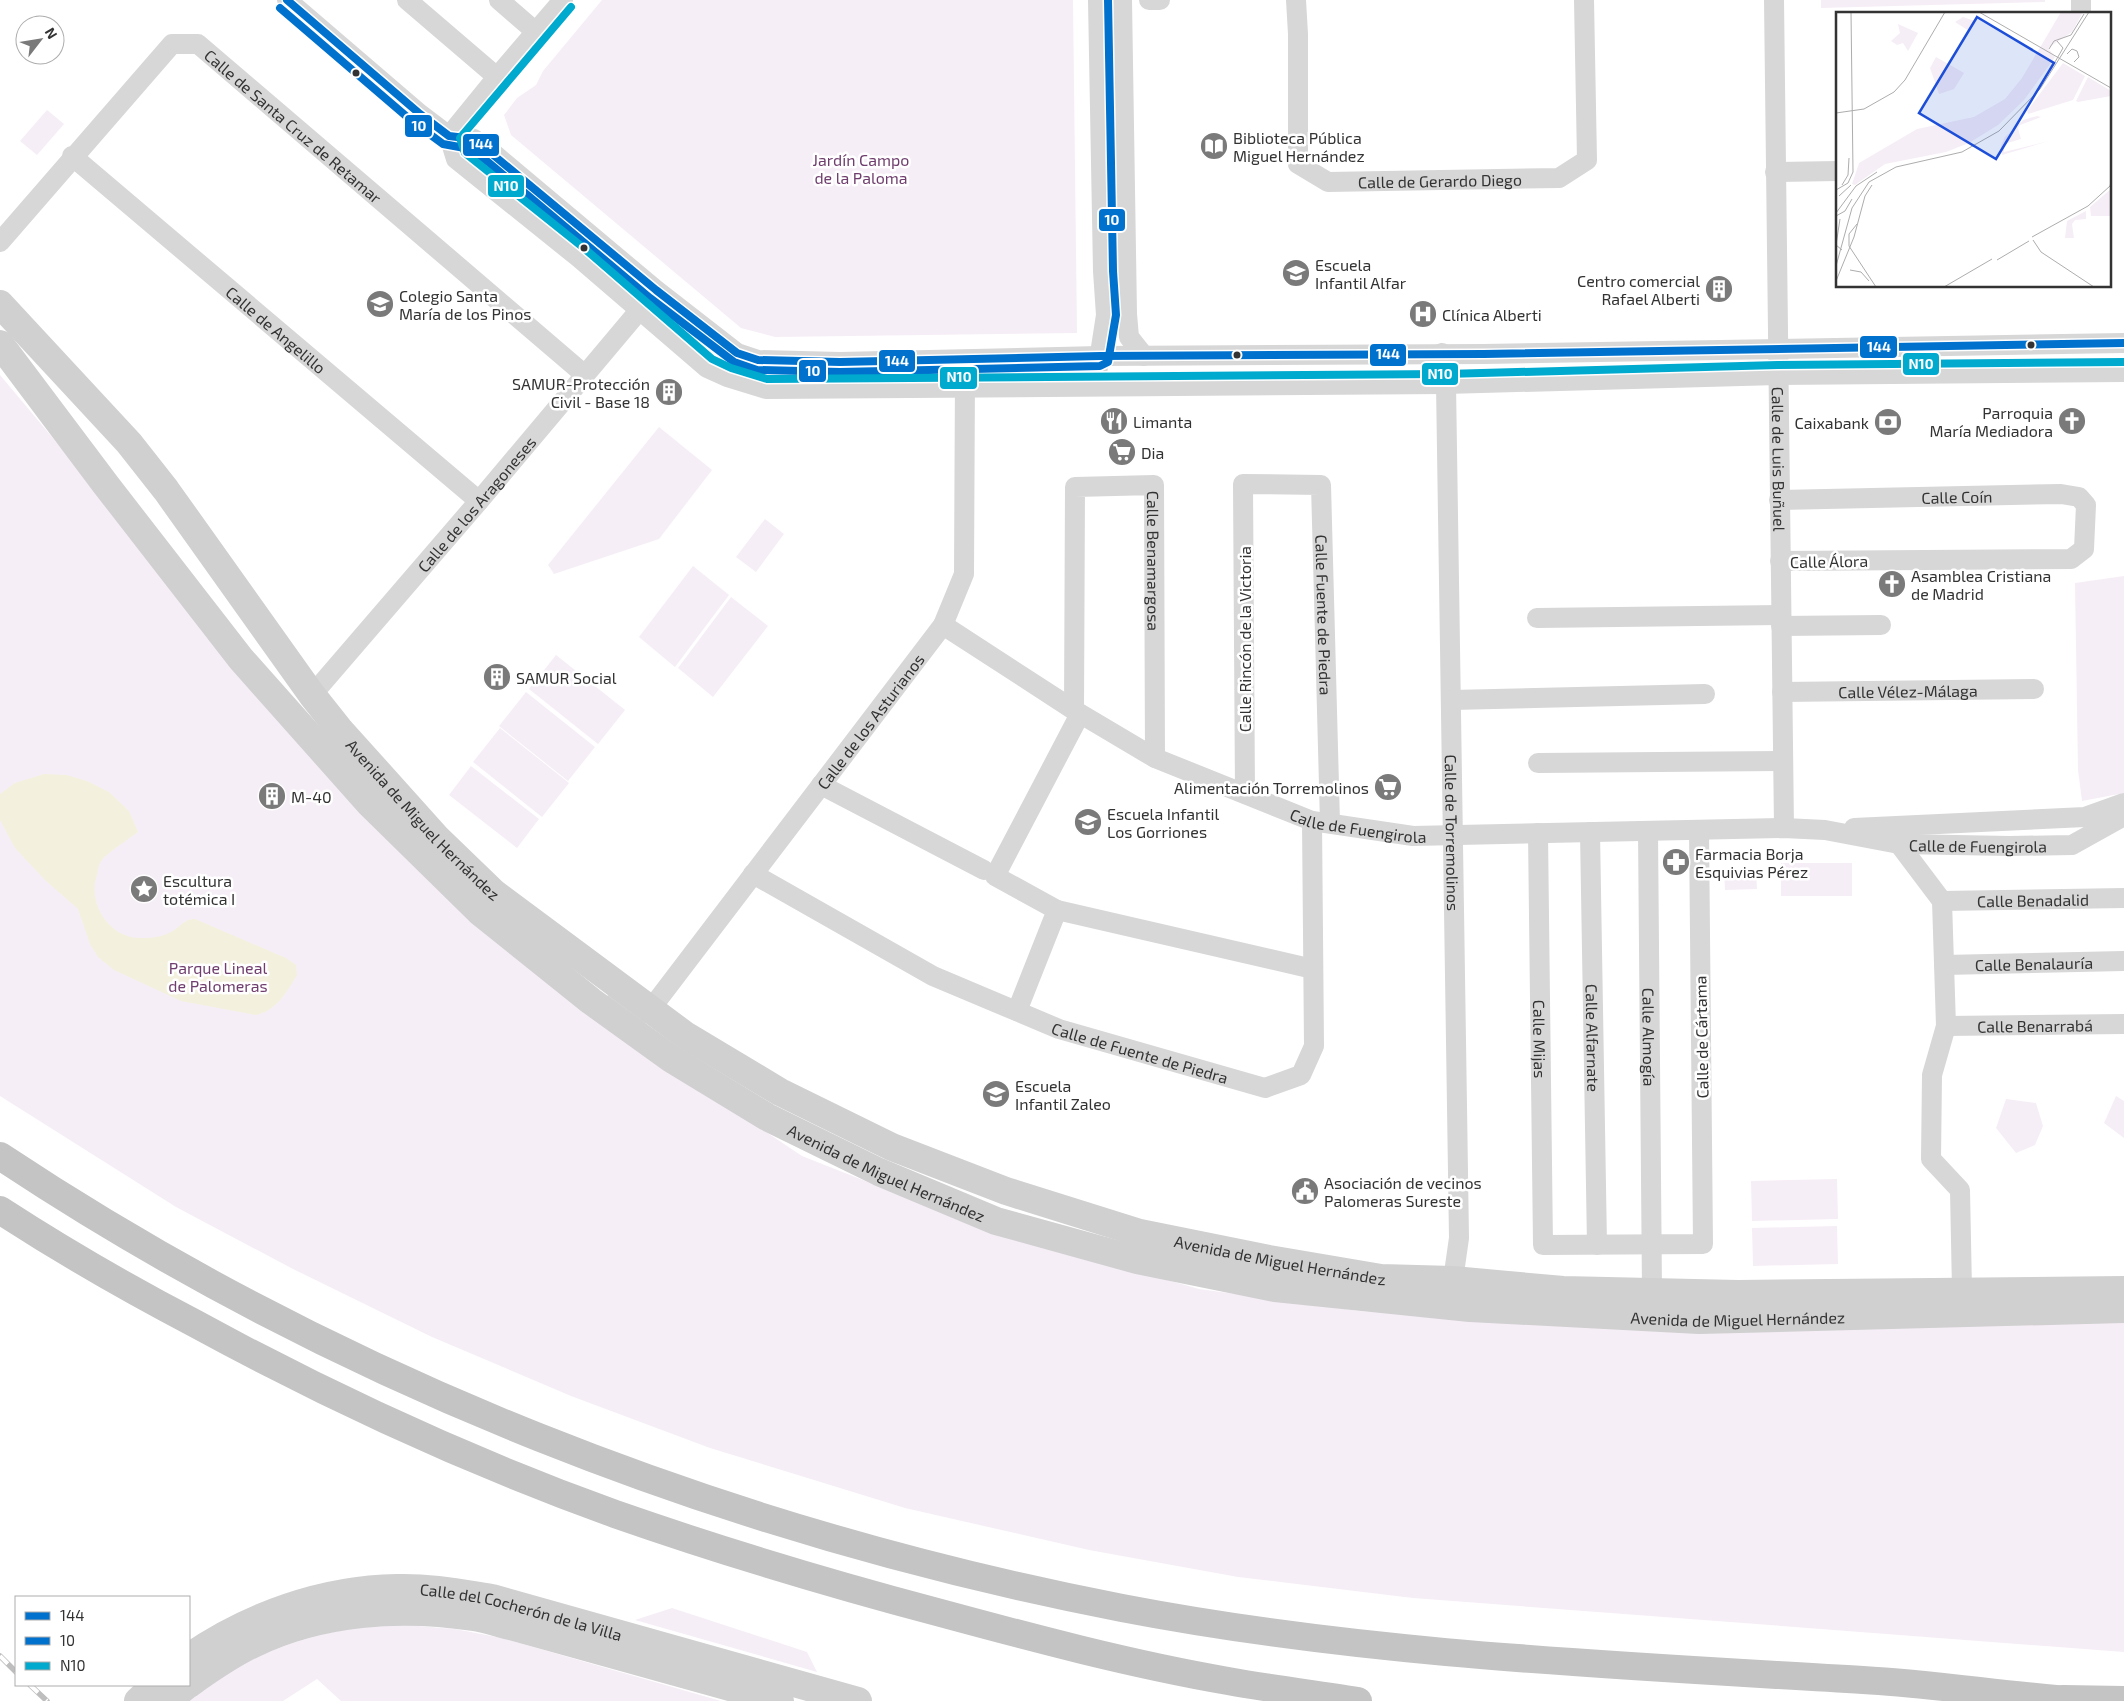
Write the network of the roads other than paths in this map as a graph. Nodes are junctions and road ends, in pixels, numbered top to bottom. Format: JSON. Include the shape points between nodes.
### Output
{"nodes":[{"id":1,"x":287,"y":0,"type":"edge"},
{"id":2,"x":407,"y":0,"type":"edge"},
{"id":3,"x":499,"y":0,"type":"edge"},
{"id":4,"x":563,"y":0,"type":"edge"},
{"id":5,"x":1098,"y":0,"type":"edge"},
{"id":6,"x":1122,"y":0,"type":"edge"},
{"id":7,"x":1149,"y":0,"type":"edge"},
{"id":8,"x":1160,"y":0,"type":"edge"},
{"id":9,"x":1296,"y":0,"type":"edge"},
{"id":10,"x":1584,"y":0,"type":"edge"},
{"id":11,"x":1774,"y":0,"type":"edge"},
{"id":12,"x":536,"y":32,"type":"junction"},
{"id":13,"x":497,"y":77,"type":"junction"},
{"id":14,"x":450,"y":136,"type":"junction"},
{"id":15,"x":72,"y":156,"type":"junction"},
{"id":16,"x":1836,"y":171,"type":"edge"},
{"id":17,"x":1775,"y":172,"type":"junction"},
{"id":18,"x":0,"y":242,"type":"edge"},
{"id":19,"x":656,"y":290,"type":"junction"},
{"id":20,"x":0,"y":304,"type":"edge"},
{"id":21,"x":639,"y":310,"type":"junction"},
{"id":22,"x":2124,"y":343,"type":"edge"},
{"id":23,"x":0,"y":344,"type":"edge"},
{"id":24,"x":1779,"y":349,"type":"junction"},
{"id":25,"x":1442,"y":353,"type":"junction"},
{"id":26,"x":1100,"y":356,"type":"junction"},
{"id":27,"x":1144,"y":356,"type":"junction"},
{"id":28,"x":965,"y":360,"type":"junction"},
{"id":29,"x":2124,"y":372,"type":"edge"},
{"id":30,"x":585,"y":375,"type":"junction"},
{"id":31,"x":1778,"y":375,"type":"junction"},
{"id":32,"x":1446,"y":384,"type":"junction"},
{"id":33,"x":1095,"y":386,"type":"junction"},
{"id":34,"x":1135,"y":386,"type":"junction"},
{"id":35,"x":965,"y":388,"type":"junction"},
{"id":36,"x":55,"y":417,"type":"junction"},
{"id":37,"x":129,"y":444,"type":"junction"},
{"id":38,"x":1243,"y":484,"type":"joint"},
{"id":39,"x":1779,"y":500,"type":"junction"},
{"id":40,"x":479,"y":501,"type":"junction"},
{"id":41,"x":2084,"y":549,"type":"joint"},
{"id":42,"x":161,"y":557,"type":"junction"},
{"id":43,"x":1780,"y":561,"type":"junction"},
{"id":44,"x":236,"y":588,"type":"junction"},
{"id":45,"x":1537,"y":618,"type":"dead end"},
{"id":46,"x":1781,"y":621,"type":"junction"},
{"id":47,"x":943,"y":625,"type":"junction"},
{"id":48,"x":1881,"y":625,"type":"dead end"},
{"id":49,"x":2034,"y":689,"type":"dead end"},
{"id":50,"x":1782,"y":692,"type":"junction"},
{"id":51,"x":1705,"y":694,"type":"dead end"},
{"id":52,"x":312,"y":695,"type":"junction"},
{"id":53,"x":1452,"y":700,"type":"junction"},
{"id":54,"x":1077,"y":712,"type":"junction"},
{"id":55,"x":1155,"y":758,"type":"junction"},
{"id":56,"x":1783,"y":761,"type":"junction"},
{"id":57,"x":1538,"y":763,"type":"dead end"},
{"id":58,"x":821,"y":786,"type":"junction"},
{"id":59,"x":1245,"y":794,"type":"junction"},
{"id":60,"x":2124,"y":803,"type":"edge"},
{"id":61,"x":2124,"y":816,"type":"edge"},
{"id":62,"x":1321,"y":822,"type":"junction"},
{"id":63,"x":1784,"y":828,"type":"junction"},
{"id":64,"x":1699,"y":830,"type":"junction"},
{"id":65,"x":1825,"y":830,"type":"junction"},
{"id":66,"x":1648,"y":831,"type":"junction"},
{"id":67,"x":1590,"y":832,"type":"junction"},
{"id":68,"x":1538,"y":834,"type":"junction"},
{"id":69,"x":1454,"y":835,"type":"junction"},
{"id":70,"x":1899,"y":844,"type":"junction"},
{"id":71,"x":984,"y":870,"type":"dead end"},
{"id":72,"x":754,"y":874,"type":"junction"},
{"id":73,"x":2124,"y":898,"type":"edge"},
{"id":74,"x":1942,"y":900,"type":"junction"},
{"id":75,"x":1057,"y":910,"type":"junction"},
{"id":76,"x":480,"y":912,"type":"junction"},
{"id":77,"x":2124,"y":961,"type":"edge"},
{"id":78,"x":1944,"y":965,"type":"junction"},
{"id":79,"x":1313,"y":969,"type":"junction"},
{"id":80,"x":650,"y":1010,"type":"junction"},
{"id":81,"x":1018,"y":1011,"type":"junction"},
{"id":82,"x":2124,"y":1024,"type":"edge"},
{"id":83,"x":1946,"y":1026,"type":"junction"},
{"id":84,"x":0,"y":1156,"type":"edge"},
{"id":85,"x":0,"y":1210,"type":"edge"},
{"id":86,"x":1652,"y":1244,"type":"junction"},
{"id":87,"x":1597,"y":1245,"type":"junction"},
{"id":88,"x":1453,"y":1280,"type":"junction"},
{"id":89,"x":1962,"y":1290,"type":"junction"},
{"id":90,"x":2124,"y":1290,"type":"edge"},
{"id":91,"x":1652,"y":1292,"type":"junction"},
{"id":92,"x":1354,"y":1296,"type":"junction"},
{"id":93,"x":2124,"y":1309,"type":"edge"},
{"id":94,"x":190,"y":1656,"type":"edge"},
{"id":95,"x":190,"y":1683,"type":"edge"},
{"id":96,"x":154,"y":1686,"type":"edge"},
{"id":97,"x":186,"y":1686,"type":"edge"},
{"id":98,"x":2055,"y":1699,"type":"junction"},
{"id":99,"x":2124,"y":1700,"type":"edge"},
{"id":100,"x":138,"y":1701,"type":"edge"},
{"id":101,"x":168,"y":1701,"type":"edge"},
{"id":102,"x":780,"y":1701,"type":"edge"},
{"id":103,"x":858,"y":1701,"type":"edge"},
{"id":104,"x":1358,"y":1701,"type":"edge"},
{"id":105,"x":2081,"y":1701,"type":"edge"}],
"edges":[{"from":1,"to":14,"type":"street"},
{"from":2,"to":13,"type":"street"},
{"from":3,"to":12,"type":"street"},
{"from":4,"to":12,"type":"street"},
{"from":5,"to":26,"type":"street","via":[[1106,315]]},
{"from":6,"to":27,"type":"street","via":[[1127,314],[1130,337]]},
{"from":7,"to":8,"type":"street"},
{"from":9,"to":10,"type":"street","name":"Calle de Gerardo Diego","via":[[1298,164],[1328,182],[1559,178],[1586,160]]},
{"from":11,"to":17,"type":"street","name":"Calle de Luis Buñuel"},
{"from":12,"to":13,"type":"street"},
{"from":13,"to":14,"type":"street"},
{"from":14,"to":19,"type":"street","via":[[474,139]]},
{"from":14,"to":21,"type":"street","via":[[456,159]]},
{"from":15,"to":18,"type":"street","name":"Calle de Santa Cruz de Retamar"},
{"from":15,"to":30,"type":"street","name":"Calle de Santa Cruz de Retamar","via":[[172,44],[198,44]]},
{"from":15,"to":40,"type":"street","name":"Calle de Angelillo"},
{"from":16,"to":17,"type":"street"},
{"from":17,"to":24,"type":"street","name":"Calle de Luis Buñuel"},
{"from":19,"to":21,"type":"street","name":"Calle de los Aragoneses"},
{"from":19,"to":28,"type":"street","via":[[736,352],[758,360]]},
{"from":20,"to":37,"type":"street","name":"Avenida de Miguel Hernández"},
{"from":21,"to":30,"type":"street","name":"Calle de los Aragoneses"},
{"from":21,"to":35,"type":"street","via":[[707,368],[766,389]]},
{"from":22,"to":24,"type":"street"},
{"from":23,"to":36,"type":"street","name":"Avenida de Miguel Hernández"},
{"from":24,"to":25,"type":"street"},
{"from":24,"to":31,"type":"street","name":"Calle de Luis Buñuel"},
{"from":25,"to":27,"type":"street"},
{"from":25,"to":32,"type":"street","name":"Calle de Torremolinos"},
{"from":26,"to":27,"type":"street"},
{"from":26,"to":28,"type":"street"},
{"from":26,"to":33,"type":"street"},
{"from":27,"to":34,"type":"street"},
{"from":28,"to":35,"type":"street","name":"Calle de los Asturianos"},
{"from":29,"to":31,"type":"street"},
{"from":30,"to":40,"type":"street","name":"Calle de los Aragoneses"},
{"from":31,"to":32,"type":"street"},
{"from":31,"to":39,"type":"street","name":"Calle de Luis Buñuel"},
{"from":32,"to":34,"type":"street"},
{"from":32,"to":53,"type":"street","name":"Calle de Torremolinos"},
{"from":33,"to":34,"type":"street"},
{"from":33,"to":35,"type":"street"},
{"from":35,"to":47,"type":"street","name":"Calle de los Asturianos","via":[[964,574]]},
{"from":36,"to":37,"type":"street","name":"Avenida de Miguel Hernández","via":[[86,444],[123,488],[130,490],[142,485],[147,477]]},
{"from":36,"to":42,"type":"street","name":"Avenida de Miguel Hernández"},
{"from":37,"to":44,"type":"street","name":"Avenida de Miguel Hernández"},
{"from":38,"to":59,"type":"street","name":"Calle Rincón de la Victoria"},
{"from":38,"to":62,"type":"street","name":"Calle Fuente de Piedra","via":[[1322,485]]},
{"from":39,"to":41,"type":"street","name":"Calle Coín","via":[[2061,494],[2079,497],[2086,505]]},
{"from":39,"to":43,"type":"street","name":"Calle de Luis Buñuel"},
{"from":40,"to":52,"type":"street","name":"Calle de los Aragoneses"},
{"from":41,"to":43,"type":"street","name":"Calle Álora","via":[[2071,559]]},
{"from":42,"to":44,"type":"street","name":"Avenida de Miguel Hernández","via":[[151,531],[156,524],[170,521],[176,524],[212,569]]},
{"from":42,"to":76,"type":"street","name":"Avenida de Miguel Hernández","via":[[241,659],[368,803]]},
{"from":43,"to":46,"type":"street","name":"Calle de Luis Buñuel"},
{"from":44,"to":52,"type":"street","name":"Avenida de Miguel Hernández"},
{"from":45,"to":46,"type":"street"},
{"from":46,"to":48,"type":"street"},
{"from":46,"to":50,"type":"street","name":"Calle de Luis Buñuel"},
{"from":47,"to":54,"type":"street","name":"Calle de Fuengirola"},
{"from":47,"to":58,"type":"street","name":"Calle de los Asturianos"},
{"from":49,"to":50,"type":"street","name":"Calle Vélez-Málaga"},
{"from":50,"to":56,"type":"street","name":"Calle de Luis Buñuel"},
{"from":51,"to":53,"type":"street"},
{"from":52,"to":80,"type":"street","name":"Avenida de Miguel Hernández","via":[[437,838],[494,893]]},
{"from":53,"to":69,"type":"street","name":"Calle de Torremolinos"},
{"from":54,"to":55,"type":"street","name":"Calle de Fuengirola"},
{"from":54,"to":55,"type":"street","name":"Calle Benamargosa","via":[[1075,487],[1154,485]]},
{"from":54,"to":75,"type":"street","via":[[994,876]]},
{"from":55,"to":59,"type":"street","name":"Calle de Fuengirola"},
{"from":56,"to":57,"type":"street"},
{"from":56,"to":63,"type":"street","name":"Calle de Luis Buñuel"},
{"from":58,"to":71,"type":"street"},
{"from":58,"to":72,"type":"street","name":"Calle de los Asturianos"},
{"from":59,"to":62,"type":"street","name":"Calle de Fuengirola"},
{"from":60,"to":65,"type":"street","name":"Calle de Fuengirola","via":[[2085,817]]},
{"from":61,"to":70,"type":"street","name":"Calle de Fuengirola","via":[[2072,845]]},
{"from":62,"to":69,"type":"street","name":"Calle de Fuengirola","via":[[1413,836]]},
{"from":62,"to":79,"type":"street","name":"Calle de Fuente de Piedra"},
{"from":63,"to":64,"type":"street","name":"Calle de Fuengirola"},
{"from":63,"to":65,"type":"street","name":"Calle de Fuengirola"},
{"from":64,"to":66,"type":"street","name":"Calle de Fuengirola"},
{"from":64,"to":86,"type":"street","name":"Calle de Cártama","via":[[1703,1244]]},
{"from":65,"to":70,"type":"street","name":"Calle de Fuengirola"},
{"from":66,"to":67,"type":"street","name":"Calle de Fuengirola"},
{"from":66,"to":86,"type":"street","name":"Calle Almogía"},
{"from":67,"to":68,"type":"street","name":"Calle de Fuengirola"},
{"from":67,"to":87,"type":"street","name":"Calle Alfarnate"},
{"from":68,"to":69,"type":"street","name":"Calle de Fuengirola"},
{"from":68,"to":87,"type":"street","name":"Calle Mijas","via":[[1543,1245]]},
{"from":69,"to":88,"type":"street","name":"Calle de Torremolinos","via":[[1459,1238]]},
{"from":70,"to":74,"type":"street"},
{"from":72,"to":80,"type":"street","name":"Calle de los Asturianos"},
{"from":72,"to":81,"type":"street","name":"Calle de Fuente de Piedra","via":[[933,976]]},
{"from":73,"to":74,"type":"street","name":"Calle Benadalid"},
{"from":74,"to":78,"type":"street"},
{"from":75,"to":79,"type":"street"},
{"from":75,"to":81,"type":"street"},
{"from":76,"to":80,"type":"street","name":"Avenida de Miguel Hernández","via":[[634,1017]]},
{"from":76,"to":92,"type":"street","name":"Avenida de Miguel Hernández","via":[[591,1001],[670,1058],[767,1117],[879,1172],[996,1221],[1137,1260],[1275,1288]]},
{"from":77,"to":78,"type":"street","name":"Calle Benalauría"},
{"from":78,"to":83,"type":"street"},
{"from":79,"to":81,"type":"street","name":"Calle de Fuente de Piedra","via":[[1314,1046],[1301,1076],[1266,1088],[1060,1029]]},
{"from":80,"to":88,"type":"street","name":"Avenida de Miguel Hernández","via":[[780,1092],[892,1147],[1006,1191],[1140,1233],[1269,1259],[1381,1278]]},
{"from":82,"to":83,"type":"street","name":"Calle Benarrabá"},
{"from":83,"to":89,"type":"street","via":[[1932,1075],[1931,1159],[1960,1190]]},
{"from":84,"to":98,"type":"highway","via":[[159,1254],[382,1369],[480,1413],[600,1460],[717,1503],[856,1545],[1008,1584],[1243,1628],[1390,1646],[1657,1669],[1872,1680]]},
{"from":85,"to":104,"type":"highway","via":[[134,1291],[257,1357],[382,1418],[613,1513],[864,1593],[1018,1634],[1227,1681]]},
{"from":86,"to":87,"type":"street"},
{"from":86,"to":91,"type":"street","name":"Calle Almogía"},
{"from":88,"to":91,"type":"street","name":"Avenida de Miguel Hernández","via":[[1563,1290]]},
{"from":88,"to":92,"type":"street","name":"Avenida de Miguel Hernández","via":[[1437,1295],[1401,1290]]},
{"from":89,"to":90,"type":"street","name":"Avenida de Miguel Hernández"},
{"from":89,"to":91,"type":"street","name":"Avenida de Miguel Hernández","via":[[1738,1294]]},
{"from":92,"to":93,"type":"street","name":"Avenida de Miguel Hernández","via":[[1470,1308],[1699,1320]]},
{"from":94,"to":103,"type":"street","name":"Calle del Cocherón de la Villa","via":[[246,1624],[305,1602],[365,1590],[436,1589],[492,1598]]},
{"from":95,"to":102,"type":"street","name":"Calle del Cocherón de la Villa","via":[[228,1657],[283,1632],[345,1616],[383,1612],[432,1613],[475,1617]]},
{"from":96,"to":100,"type":"street"},
{"from":97,"to":101,"type":"street","name":"Calle del Cocherón de la Villa"},
{"from":98,"to":99,"type":"highway"},
{"from":98,"to":105,"type":"highway"}]}
